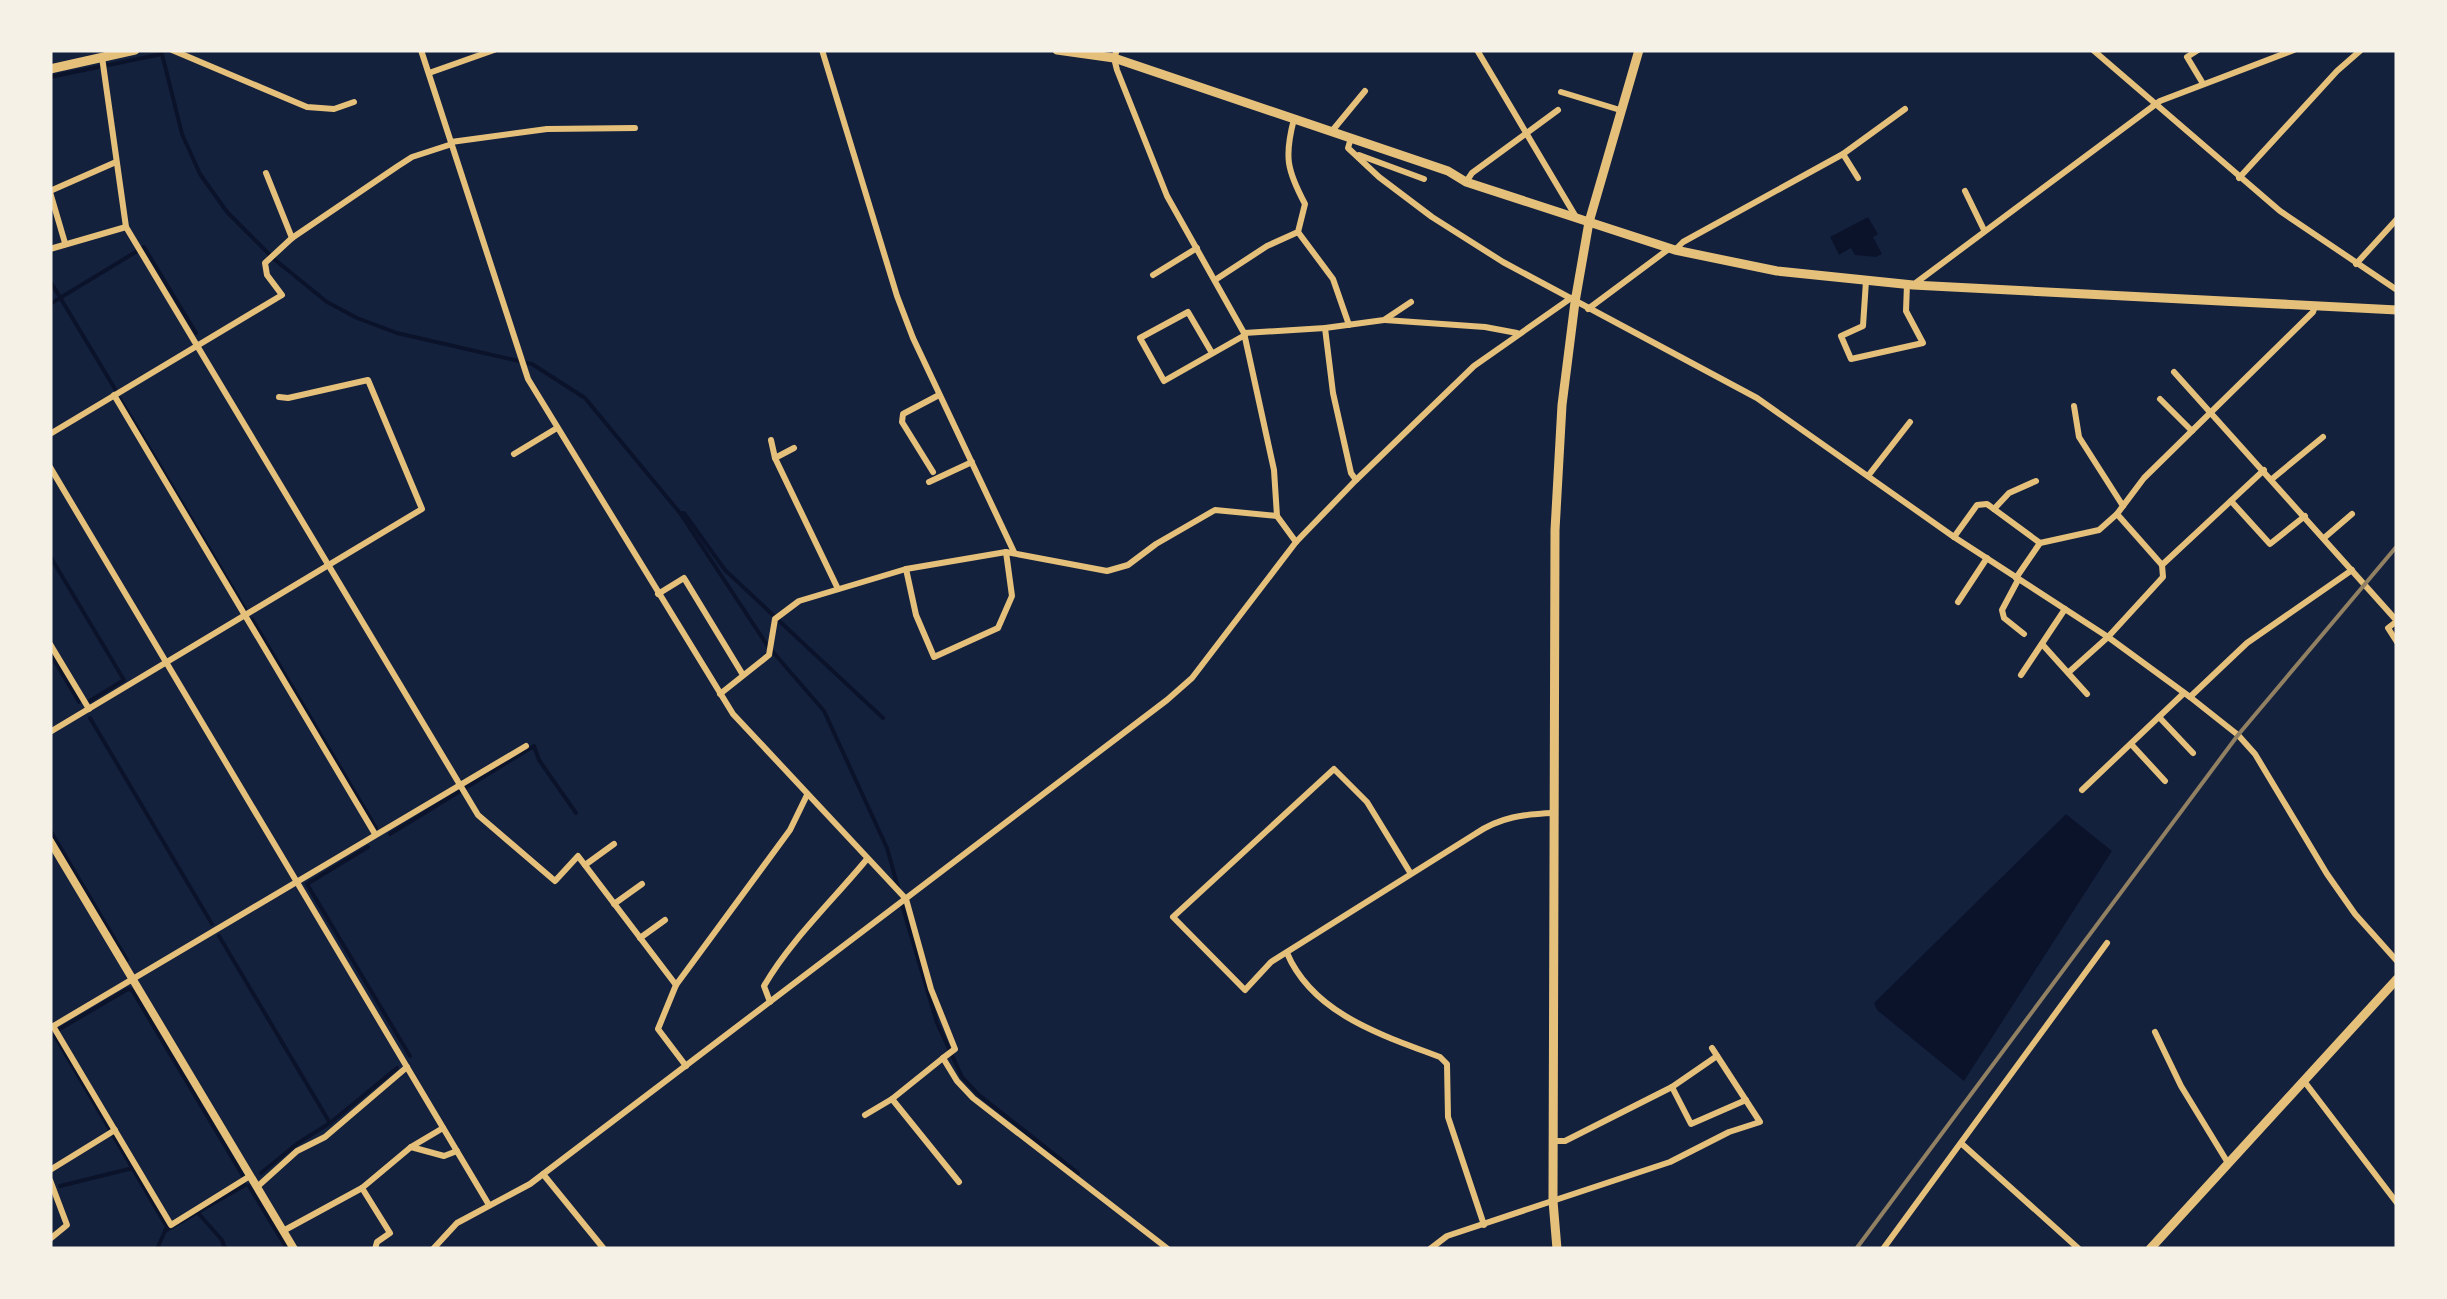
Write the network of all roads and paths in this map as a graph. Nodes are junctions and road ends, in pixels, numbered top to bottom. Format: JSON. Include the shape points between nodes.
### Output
{"nodes":[{"id":1,"x":135,"y":50,"type":"edge"},
{"id":2,"x":172,"y":50,"type":"edge"},
{"id":3,"x":421,"y":50,"type":"edge"},
{"id":4,"x":494,"y":50,"type":"edge"},
{"id":5,"x":822,"y":50,"type":"edge"},
{"id":6,"x":1057,"y":50,"type":"edge"},
{"id":7,"x":1478,"y":50,"type":"edge"},
{"id":8,"x":1639,"y":50,"type":"edge"},
{"id":9,"x":2093,"y":50,"type":"edge"},
{"id":10,"x":2198,"y":50,"type":"edge"},
{"id":11,"x":2294,"y":50,"type":"edge"},
{"id":12,"x":2361,"y":50,"type":"edge"},
{"id":13,"x":1115,"y":54,"type":"edge"},
{"id":14,"x":94,"y":55,"type":"edge"},
{"id":15,"x":50,"y":69,"type":"edge"},
{"id":16,"x":429,"y":72,"type":"junction"},
{"id":17,"x":2202,"y":82,"type":"junction"},
{"id":18,"x":1365,"y":91,"type":"dead end"},
{"id":19,"x":1561,"y":92,"type":"dead end"},
{"id":20,"x":354,"y":102,"type":"dead end"},
{"id":21,"x":2155,"y":105,"type":"junction"},
{"id":22,"x":1905,"y":109,"type":"dead end"},
{"id":23,"x":1558,"y":110,"type":"dead end"},
{"id":24,"x":1620,"y":110,"type":"junction"},
{"id":25,"x":1294,"y":119,"type":"junction"},
{"id":26,"x":635,"y":128,"type":"dead end"},
{"id":27,"x":1332,"y":131,"type":"junction"},
{"id":28,"x":1526,"y":132,"type":"junction"},
{"id":29,"x":1351,"y":138,"type":"junction"},
{"id":30,"x":451,"y":143,"type":"junction"},
{"id":31,"x":1354,"y":154,"type":"junction"},
{"id":32,"x":1843,"y":154,"type":"junction"},
{"id":33,"x":116,"y":162,"type":"junction"},
{"id":34,"x":266,"y":173,"type":"dead end"},
{"id":35,"x":1858,"y":178,"type":"dead end"},
{"id":36,"x":2239,"y":178,"type":"junction"},
{"id":37,"x":1424,"y":179,"type":"dead end"},
{"id":38,"x":1466,"y":182,"type":"junction"},
{"id":39,"x":1965,"y":191,"type":"dead end"},
{"id":40,"x":50,"y":192,"type":"edge"},
{"id":41,"x":53,"y":213,"type":"edge"},
{"id":42,"x":1577,"y":218,"type":"junction"},
{"id":43,"x":2397,"y":219,"type":"edge"},
{"id":44,"x":1589,"y":222,"type":"junction"},
{"id":45,"x":126,"y":227,"type":"junction"},
{"id":46,"x":1984,"y":231,"type":"junction"},
{"id":47,"x":1298,"y":232,"type":"junction"},
{"id":48,"x":292,"y":238,"type":"junction"},
{"id":49,"x":65,"y":244,"type":"junction"},
{"id":50,"x":1197,"y":248,"type":"junction"},
{"id":51,"x":50,"y":249,"type":"edge"},
{"id":52,"x":1673,"y":249,"type":"junction"},
{"id":53,"x":2356,"y":264,"type":"junction"},
{"id":54,"x":1153,"y":275,"type":"dead end"},
{"id":55,"x":1215,"y":280,"type":"junction"},
{"id":56,"x":1866,"y":281,"type":"junction"},
{"id":57,"x":1910,"y":284,"type":"junction"},
{"id":58,"x":2397,"y":290,"type":"edge"},
{"id":59,"x":1573,"y":300,"type":"junction"},
{"id":60,"x":1411,"y":302,"type":"dead end"},
{"id":61,"x":2315,"y":306,"type":"junction"},
{"id":62,"x":1588,"y":308,"type":"junction"},
{"id":63,"x":2397,"y":310,"type":"edge"},
{"id":64,"x":1384,"y":320,"type":"junction"},
{"id":65,"x":1349,"y":325,"type":"junction"},
{"id":66,"x":1324,"y":328,"type":"junction"},
{"id":67,"x":1518,"y":333,"type":"junction"},
{"id":68,"x":1244,"y":334,"type":"junction"},
{"id":69,"x":198,"y":344,"type":"junction"},
{"id":70,"x":1212,"y":353,"type":"junction"},
{"id":71,"x":2174,"y":372,"type":"dead end"},
{"id":72,"x":939,"y":394,"type":"junction"},
{"id":73,"x":114,"y":395,"type":"junction"},
{"id":74,"x":279,"y":397,"type":"dead end"},
{"id":75,"x":2160,"y":399,"type":"dead end"},
{"id":76,"x":2074,"y":406,"type":"dead end"},
{"id":77,"x":2210,"y":412,"type":"junction"},
{"id":78,"x":1910,"y":422,"type":"dead end"},
{"id":79,"x":557,"y":428,"type":"junction"},
{"id":80,"x":2192,"y":430,"type":"junction"},
{"id":81,"x":50,"y":434,"type":"edge"},
{"id":82,"x":2323,"y":437,"type":"dead end"},
{"id":83,"x":771,"y":440,"type":"dead end"},
{"id":84,"x":794,"y":448,"type":"dead end"},
{"id":85,"x":514,"y":454,"type":"dead end"},
{"id":86,"x":775,"y":458,"type":"junction"},
{"id":87,"x":972,"y":462,"type":"junction"},
{"id":88,"x":50,"y":467,"type":"edge"},
{"id":89,"x":2264,"y":470,"type":"junction"},
{"id":90,"x":932,"y":472,"type":"dead end"},
{"id":91,"x":1868,"y":476,"type":"junction"},
{"id":92,"x":2272,"y":479,"type":"junction"},
{"id":93,"x":1356,"y":480,"type":"junction"},
{"id":94,"x":929,"y":482,"type":"dead end"},
{"id":95,"x":2036,"y":482,"type":"dead end"},
{"id":96,"x":2231,"y":501,"type":"junction"},
{"id":97,"x":2123,"y":506,"type":"junction"},
{"id":98,"x":1994,"y":509,"type":"junction"},
{"id":99,"x":2117,"y":514,"type":"junction"},
{"id":100,"x":2352,"y":514,"type":"dead end"},
{"id":101,"x":1277,"y":516,"type":"junction"},
{"id":102,"x":2305,"y":516,"type":"junction"},
{"id":103,"x":1954,"y":536,"type":"junction"},
{"id":104,"x":2324,"y":538,"type":"junction"},
{"id":105,"x":1296,"y":542,"type":"junction"},
{"id":106,"x":2040,"y":542,"type":"junction"},
{"id":107,"x":1011,"y":552,"type":"junction"},
{"id":108,"x":1987,"y":558,"type":"junction"},
{"id":109,"x":2162,"y":565,"type":"junction"},
{"id":110,"x":330,"y":566,"type":"junction"},
{"id":111,"x":906,"y":569,"type":"junction"},
{"id":112,"x":2352,"y":570,"type":"junction"},
{"id":113,"x":2017,"y":579,"type":"junction"},
{"id":114,"x":838,"y":590,"type":"junction"},
{"id":115,"x":658,"y":594,"type":"junction"},
{"id":116,"x":1958,"y":602,"type":"dead end"},
{"id":117,"x":2065,"y":609,"type":"junction"},
{"id":118,"x":246,"y":616,"type":"junction"},
{"id":119,"x":2024,"y":634,"type":"dead end"},
{"id":120,"x":2108,"y":637,"type":"junction"},
{"id":121,"x":2397,"y":642,"type":"edge"},
{"id":122,"x":50,"y":644,"type":"edge"},
{"id":123,"x":2042,"y":644,"type":"junction"},
{"id":124,"x":167,"y":662,"type":"junction"},
{"id":125,"x":2068,"y":672,"type":"junction"},
{"id":126,"x":743,"y":675,"type":"junction"},
{"id":127,"x":2021,"y":676,"type":"dead end"},
{"id":128,"x":720,"y":694,"type":"junction"},
{"id":129,"x":2088,"y":694,"type":"dead end"},
{"id":130,"x":2188,"y":695,"type":"junction"},
{"id":131,"x":89,"y":709,"type":"junction"},
{"id":132,"x":2159,"y":717,"type":"junction"},
{"id":133,"x":50,"y":732,"type":"edge"},
{"id":134,"x":2130,"y":744,"type":"junction"},
{"id":135,"x":526,"y":746,"type":"dead end"},
{"id":136,"x":2193,"y":753,"type":"dead end"},
{"id":137,"x":2165,"y":781,"type":"dead end"},
{"id":138,"x":460,"y":784,"type":"junction"},
{"id":139,"x":2082,"y":790,"type":"dead end"},
{"id":140,"x":807,"y":794,"type":"junction"},
{"id":141,"x":1555,"y":813,"type":"junction"},
{"id":142,"x":375,"y":834,"type":"junction"},
{"id":143,"x":50,"y":841,"type":"edge"},
{"id":144,"x":614,"y":844,"type":"dead end"},
{"id":145,"x":867,"y":859,"type":"junction"},
{"id":146,"x":585,"y":865,"type":"junction"},
{"id":147,"x":1411,"y":874,"type":"junction"},
{"id":148,"x":296,"y":882,"type":"junction"},
{"id":149,"x":642,"y":884,"type":"dead end"},
{"id":150,"x":906,"y":899,"type":"junction"},
{"id":151,"x":614,"y":904,"type":"junction"},
{"id":152,"x":665,"y":920,"type":"dead end"},
{"id":153,"x":640,"y":938,"type":"junction"},
{"id":154,"x":2107,"y":943,"type":"dead end"},
{"id":155,"x":1287,"y":952,"type":"junction"},
{"id":156,"x":2397,"y":961,"type":"edge"},
{"id":157,"x":132,"y":979,"type":"junction"},
{"id":158,"x":2397,"y":979,"type":"edge"},
{"id":159,"x":676,"y":985,"type":"junction"},
{"id":160,"x":770,"y":1002,"type":"junction"},
{"id":161,"x":52,"y":1027,"type":"edge"},
{"id":162,"x":2155,"y":1032,"type":"dead end"},
{"id":163,"x":1712,"y":1048,"type":"dead end"},
{"id":164,"x":1717,"y":1056,"type":"junction"},
{"id":165,"x":943,"y":1058,"type":"junction"},
{"id":166,"x":686,"y":1066,"type":"junction"},
{"id":167,"x":407,"y":1067,"type":"junction"},
{"id":168,"x":2304,"y":1081,"type":"junction"},
{"id":169,"x":1672,"y":1086,"type":"junction"},
{"id":170,"x":892,"y":1099,"type":"junction"},
{"id":171,"x":1746,"y":1100,"type":"junction"},
{"id":172,"x":866,"y":1115,"type":"dead end"},
{"id":173,"x":444,"y":1128,"type":"junction"},
{"id":174,"x":115,"y":1130,"type":"junction"},
{"id":175,"x":1554,"y":1141,"type":"junction"},
{"id":176,"x":1962,"y":1144,"type":"junction"},
{"id":177,"x":412,"y":1147,"type":"junction"},
{"id":178,"x":457,"y":1151,"type":"junction"},
{"id":179,"x":2228,"y":1164,"type":"junction"},
{"id":180,"x":50,"y":1170,"type":"edge"},
{"id":181,"x":543,"y":1174,"type":"junction"},
{"id":182,"x":250,"y":1176,"type":"junction"},
{"id":183,"x":50,"y":1180,"type":"edge"},
{"id":184,"x":959,"y":1182,"type":"dead end"},
{"id":185,"x":256,"y":1186,"type":"junction"},
{"id":186,"x":362,"y":1188,"type":"junction"},
{"id":187,"x":1553,"y":1201,"type":"junction"},
{"id":188,"x":2397,"y":1203,"type":"edge"},
{"id":189,"x":489,"y":1205,"type":"junction"},
{"id":190,"x":1484,"y":1224,"type":"junction"},
{"id":191,"x":283,"y":1231,"type":"junction"},
{"id":192,"x":50,"y":1240,"type":"edge"},
{"id":193,"x":294,"y":1249,"type":"edge"},
{"id":194,"x":375,"y":1249,"type":"edge"},
{"id":195,"x":432,"y":1249,"type":"edge"},
{"id":196,"x":604,"y":1249,"type":"edge"},
{"id":197,"x":1168,"y":1249,"type":"edge"},
{"id":198,"x":1430,"y":1249,"type":"edge"},
{"id":199,"x":1557,"y":1249,"type":"edge"},
{"id":200,"x":1883,"y":1249,"type":"edge"},
{"id":201,"x":2079,"y":1249,"type":"edge"},
{"id":202,"x":2150,"y":1249,"type":"edge"}],
"edges":[{"from":1,"to":14,"type":"main road"},
{"from":2,"to":20,"type":"street","via":[[307,108]]},
{"from":3,"to":16,"type":"street"},
{"from":4,"to":16,"type":"street"},
{"from":5,"to":72,"type":"street","via":[[897,296]]},
{"from":6,"to":13,"type":"main road"},
{"from":7,"to":28,"type":"street"},
{"from":8,"to":24,"type":"main road"},
{"from":9,"to":21,"type":"street"},
{"from":10,"to":17,"type":"street","via":[[2187,57]]},
{"from":11,"to":17,"type":"street"},
{"from":12,"to":36,"type":"street"},
{"from":13,"to":25,"type":"main road"},
{"from":13,"to":50,"type":"street","via":[[1168,196]]},
{"from":14,"to":15,"type":"main road"},
{"from":14,"to":33,"type":"street"},
{"from":16,"to":30,"type":"street"},
{"from":17,"to":21,"type":"street"},
{"from":18,"to":27,"type":"street"},
{"from":19,"to":24,"type":"street"},
{"from":21,"to":36,"type":"street"},
{"from":21,"to":46,"type":"street"},
{"from":22,"to":32,"type":"street"},
{"from":23,"to":28,"type":"street"},
{"from":24,"to":44,"type":"main road"},
{"from":25,"to":27,"type":"main road"},
{"from":25,"to":47,"type":"street","via":[[1286,147],[1288,169],[1305,204]]},
{"from":26,"to":30,"type":"street","via":[[546,128]]},
{"from":27,"to":29,"type":"main road"},
{"from":28,"to":38,"type":"street"},
{"from":28,"to":42,"type":"street"},
{"from":29,"to":31,"type":"street"},
{"from":29,"to":38,"type":"main road"},
{"from":30,"to":48,"type":"street","via":[[412,157]]},
{"from":30,"to":79,"type":"street","via":[[528,379]]},
{"from":31,"to":37,"type":"street"},
{"from":31,"to":59,"type":"street","via":[[1432,217]]},
{"from":32,"to":35,"type":"street"},
{"from":32,"to":52,"type":"street"},
{"from":33,"to":40,"type":"street"},
{"from":33,"to":45,"type":"street"},
{"from":34,"to":48,"type":"street"},
{"from":36,"to":53,"type":"street"},
{"from":38,"to":42,"type":"main road"},
{"from":39,"to":46,"type":"street"},
{"from":40,"to":41,"type":"street"},
{"from":41,"to":49,"type":"street"},
{"from":42,"to":44,"type":"main road"},
{"from":43,"to":53,"type":"street"},
{"from":44,"to":52,"type":"main road"},
{"from":44,"to":59,"type":"main road"},
{"from":45,"to":49,"type":"street"},
{"from":45,"to":69,"type":"street"},
{"from":46,"to":57,"type":"street"},
{"from":47,"to":55,"type":"street"},
{"from":47,"to":65,"type":"street","via":[[1333,279]]},
{"from":48,"to":69,"type":"street","via":[[265,263],[282,294]]},
{"from":49,"to":51,"type":"street"},
{"from":50,"to":54,"type":"street"},
{"from":50,"to":55,"type":"street"},
{"from":52,"to":56,"type":"main road","via":[[1777,272]]},
{"from":52,"to":62,"type":"street"},
{"from":53,"to":58,"type":"street"},
{"from":55,"to":68,"type":"street"},
{"from":56,"to":57,"type":"main road"},
{"from":56,"to":57,"type":"street","via":[[1863,326],[1840,336],[1851,359],[1923,344],[1906,311]]},
{"from":57,"to":61,"type":"main road"},
{"from":59,"to":62,"type":"street"},
{"from":59,"to":67,"type":"street"},
{"from":59,"to":141,"type":"main road","via":[[1556,530]]},
{"from":60,"to":64,"type":"street"},
{"from":61,"to":63,"type":"main road"},
{"from":61,"to":77,"type":"street"},
{"from":62,"to":91,"type":"street","via":[[1757,398]]},
{"from":64,"to":65,"type":"street"},
{"from":64,"to":67,"type":"street"},
{"from":65,"to":66,"type":"street"},
{"from":66,"to":68,"type":"street"},
{"from":66,"to":93,"type":"street"},
{"from":67,"to":93,"type":"street","via":[[1474,366]]},
{"from":68,"to":70,"type":"street"},
{"from":68,"to":101,"type":"street","via":[[1274,470]]},
{"from":69,"to":73,"type":"street"},
{"from":69,"to":110,"type":"street"},
{"from":70,"to":70,"type":"street","via":[[1164,380],[1140,338],[1188,312]]},
{"from":71,"to":77,"type":"street"},
{"from":72,"to":87,"type":"street"},
{"from":72,"to":90,"type":"street","via":[[904,414],[902,422]]},
{"from":73,"to":81,"type":"street"},
{"from":73,"to":118,"type":"street"},
{"from":74,"to":110,"type":"street","via":[[368,380],[422,509]]},
{"from":75,"to":80,"type":"street"},
{"from":76,"to":97,"type":"street","via":[[2078,437]]},
{"from":77,"to":80,"type":"street"},
{"from":77,"to":89,"type":"street"},
{"from":78,"to":91,"type":"street"},
{"from":79,"to":85,"type":"street"},
{"from":79,"to":115,"type":"street"},
{"from":80,"to":97,"type":"street"},
{"from":82,"to":92,"type":"street"},
{"from":83,"to":86,"type":"street"},
{"from":84,"to":86,"type":"street"},
{"from":86,"to":114,"type":"street"},
{"from":87,"to":94,"type":"street"},
{"from":87,"to":107,"type":"street"},
{"from":88,"to":124,"type":"street"},
{"from":89,"to":92,"type":"street"},
{"from":89,"to":96,"type":"street"},
{"from":91,"to":103,"type":"street"},
{"from":92,"to":102,"type":"street"},
{"from":93,"to":105,"type":"street"},
{"from":95,"to":98,"type":"street","via":[[2008,492]]},
{"from":96,"to":102,"type":"street","via":[[2270,544]]},
{"from":96,"to":109,"type":"street"},
{"from":97,"to":99,"type":"street"},
{"from":98,"to":103,"type":"street","via":[[1977,505]]},
{"from":98,"to":106,"type":"street"},
{"from":99,"to":106,"type":"street","via":[[2098,530]]},
{"from":99,"to":109,"type":"street"},
{"from":100,"to":104,"type":"street"},
{"from":101,"to":105,"type":"street"},
{"from":101,"to":107,"type":"street","via":[[1215,510],[1128,565],[1107,571]]},
{"from":102,"to":104,"type":"street"},
{"from":103,"to":108,"type":"street"},
{"from":104,"to":112,"type":"street"},
{"from":105,"to":150,"type":"street","via":[[1192,678]]},
{"from":106,"to":113,"type":"street"},
{"from":107,"to":111,"type":"street"},
{"from":107,"to":111,"type":"street","via":[[1012,596],[998,628],[934,658]]},
{"from":108,"to":113,"type":"street"},
{"from":108,"to":116,"type":"street"},
{"from":109,"to":120,"type":"street","via":[[2164,577]]},
{"from":110,"to":118,"type":"street"},
{"from":110,"to":138,"type":"street"},
{"from":111,"to":114,"type":"street"},
{"from":112,"to":121,"type":"street","via":[[2397,621],[2388,628]]},
{"from":112,"to":130,"type":"street","via":[[2247,643]]},
{"from":113,"to":117,"type":"street"},
{"from":113,"to":119,"type":"street","via":[[2002,610]]},
{"from":114,"to":126,"type":"street","via":[[784,609],[775,618],[768,655]]},
{"from":115,"to":126,"type":"street","via":[[684,578]]},
{"from":115,"to":128,"type":"street"},
{"from":117,"to":120,"type":"street"},
{"from":117,"to":123,"type":"street"},
{"from":118,"to":124,"type":"street"},
{"from":118,"to":142,"type":"street"},
{"from":120,"to":125,"type":"street"},
{"from":120,"to":130,"type":"street"},
{"from":122,"to":131,"type":"street"},
{"from":123,"to":125,"type":"street"},
{"from":123,"to":127,"type":"street"},
{"from":124,"to":131,"type":"street"},
{"from":124,"to":148,"type":"street"},
{"from":125,"to":129,"type":"street"},
{"from":126,"to":128,"type":"street"},
{"from":128,"to":140,"type":"street"},
{"from":130,"to":132,"type":"street"},
{"from":130,"to":156,"type":"street","via":[[2255,754],[2327,874]]},
{"from":131,"to":133,"type":"street"},
{"from":132,"to":134,"type":"street"},
{"from":132,"to":136,"type":"street"},
{"from":134,"to":137,"type":"street"},
{"from":134,"to":139,"type":"street"},
{"from":135,"to":138,"type":"street"},
{"from":138,"to":142,"type":"street"},
{"from":138,"to":146,"type":"street","via":[[478,815],[555,882],[578,856]]},
{"from":140,"to":145,"type":"street"},
{"from":140,"to":159,"type":"street","via":[[790,830]]},
{"from":141,"to":147,"type":"street","via":[[1522,814],[1487,826]]},
{"from":141,"to":175,"type":"main road"},
{"from":142,"to":148,"type":"street"},
{"from":143,"to":157,"type":"street"},
{"from":144,"to":146,"type":"street"},
{"from":145,"to":150,"type":"street"},
{"from":145,"to":160,"type":"street","via":[[780,959],[764,986]]},
{"from":146,"to":151,"type":"street"},
{"from":147,"to":155,"type":"street"},
{"from":147,"to":155,"type":"street","via":[[1367,802],[1334,770],[1172,917],[1246,990]]},
{"from":148,"to":157,"type":"street"},
{"from":148,"to":167,"type":"street"},
{"from":149,"to":151,"type":"street"},
{"from":150,"to":160,"type":"street"},
{"from":150,"to":165,"type":"street","via":[[930,989],[955,1049]]},
{"from":151,"to":153,"type":"street"},
{"from":152,"to":153,"type":"street"},
{"from":153,"to":159,"type":"street"},
{"from":154,"to":176,"type":"street"},
{"from":155,"to":190,"type":"street","via":[[1308,987],[1330,1006],[1447,1064],[1448,1117]]},
{"from":157,"to":161,"type":"street"},
{"from":157,"to":182,"type":"street"},
{"from":158,"to":168,"type":"main road"},
{"from":159,"to":166,"type":"street","via":[[658,1029]]},
{"from":160,"to":166,"type":"street"},
{"from":161,"to":174,"type":"street"},
{"from":162,"to":179,"type":"street"},
{"from":163,"to":164,"type":"street"},
{"from":164,"to":169,"type":"street"},
{"from":164,"to":171,"type":"street"},
{"from":165,"to":170,"type":"street"},
{"from":165,"to":197,"type":"street","via":[[973,1098]]},
{"from":166,"to":181,"type":"street"},
{"from":167,"to":173,"type":"street"},
{"from":167,"to":185,"type":"street"},
{"from":168,"to":179,"type":"main road"},
{"from":168,"to":188,"type":"street"},
{"from":169,"to":171,"type":"street","via":[[1691,1124]]},
{"from":169,"to":175,"type":"street","via":[[1565,1142]]},
{"from":170,"to":172,"type":"street"},
{"from":170,"to":184,"type":"street"},
{"from":171,"to":187,"type":"street","via":[[1760,1122],[1670,1162]]},
{"from":173,"to":177,"type":"street"},
{"from":173,"to":178,"type":"street"},
{"from":174,"to":180,"type":"street"},
{"from":174,"to":182,"type":"street","via":[[171,1225]]},
{"from":175,"to":187,"type":"main road"},
{"from":176,"to":200,"type":"street"},
{"from":176,"to":201,"type":"street"},
{"from":177,"to":178,"type":"street","via":[[444,1156]]},
{"from":177,"to":186,"type":"street"},
{"from":178,"to":189,"type":"street"},
{"from":179,"to":202,"type":"main road"},
{"from":181,"to":189,"type":"street"},
{"from":181,"to":196,"type":"street"},
{"from":182,"to":185,"type":"street"},
{"from":183,"to":192,"type":"street","via":[[68,1225]]},
{"from":185,"to":191,"type":"street"},
{"from":186,"to":191,"type":"street"},
{"from":186,"to":194,"type":"street","via":[[390,1233]]},
{"from":187,"to":190,"type":"street"},
{"from":187,"to":199,"type":"main road"},
{"from":189,"to":195,"type":"street","via":[[457,1223]]},
{"from":190,"to":198,"type":"street","via":[[1446,1236]]},
{"from":191,"to":193,"type":"street"}]}
